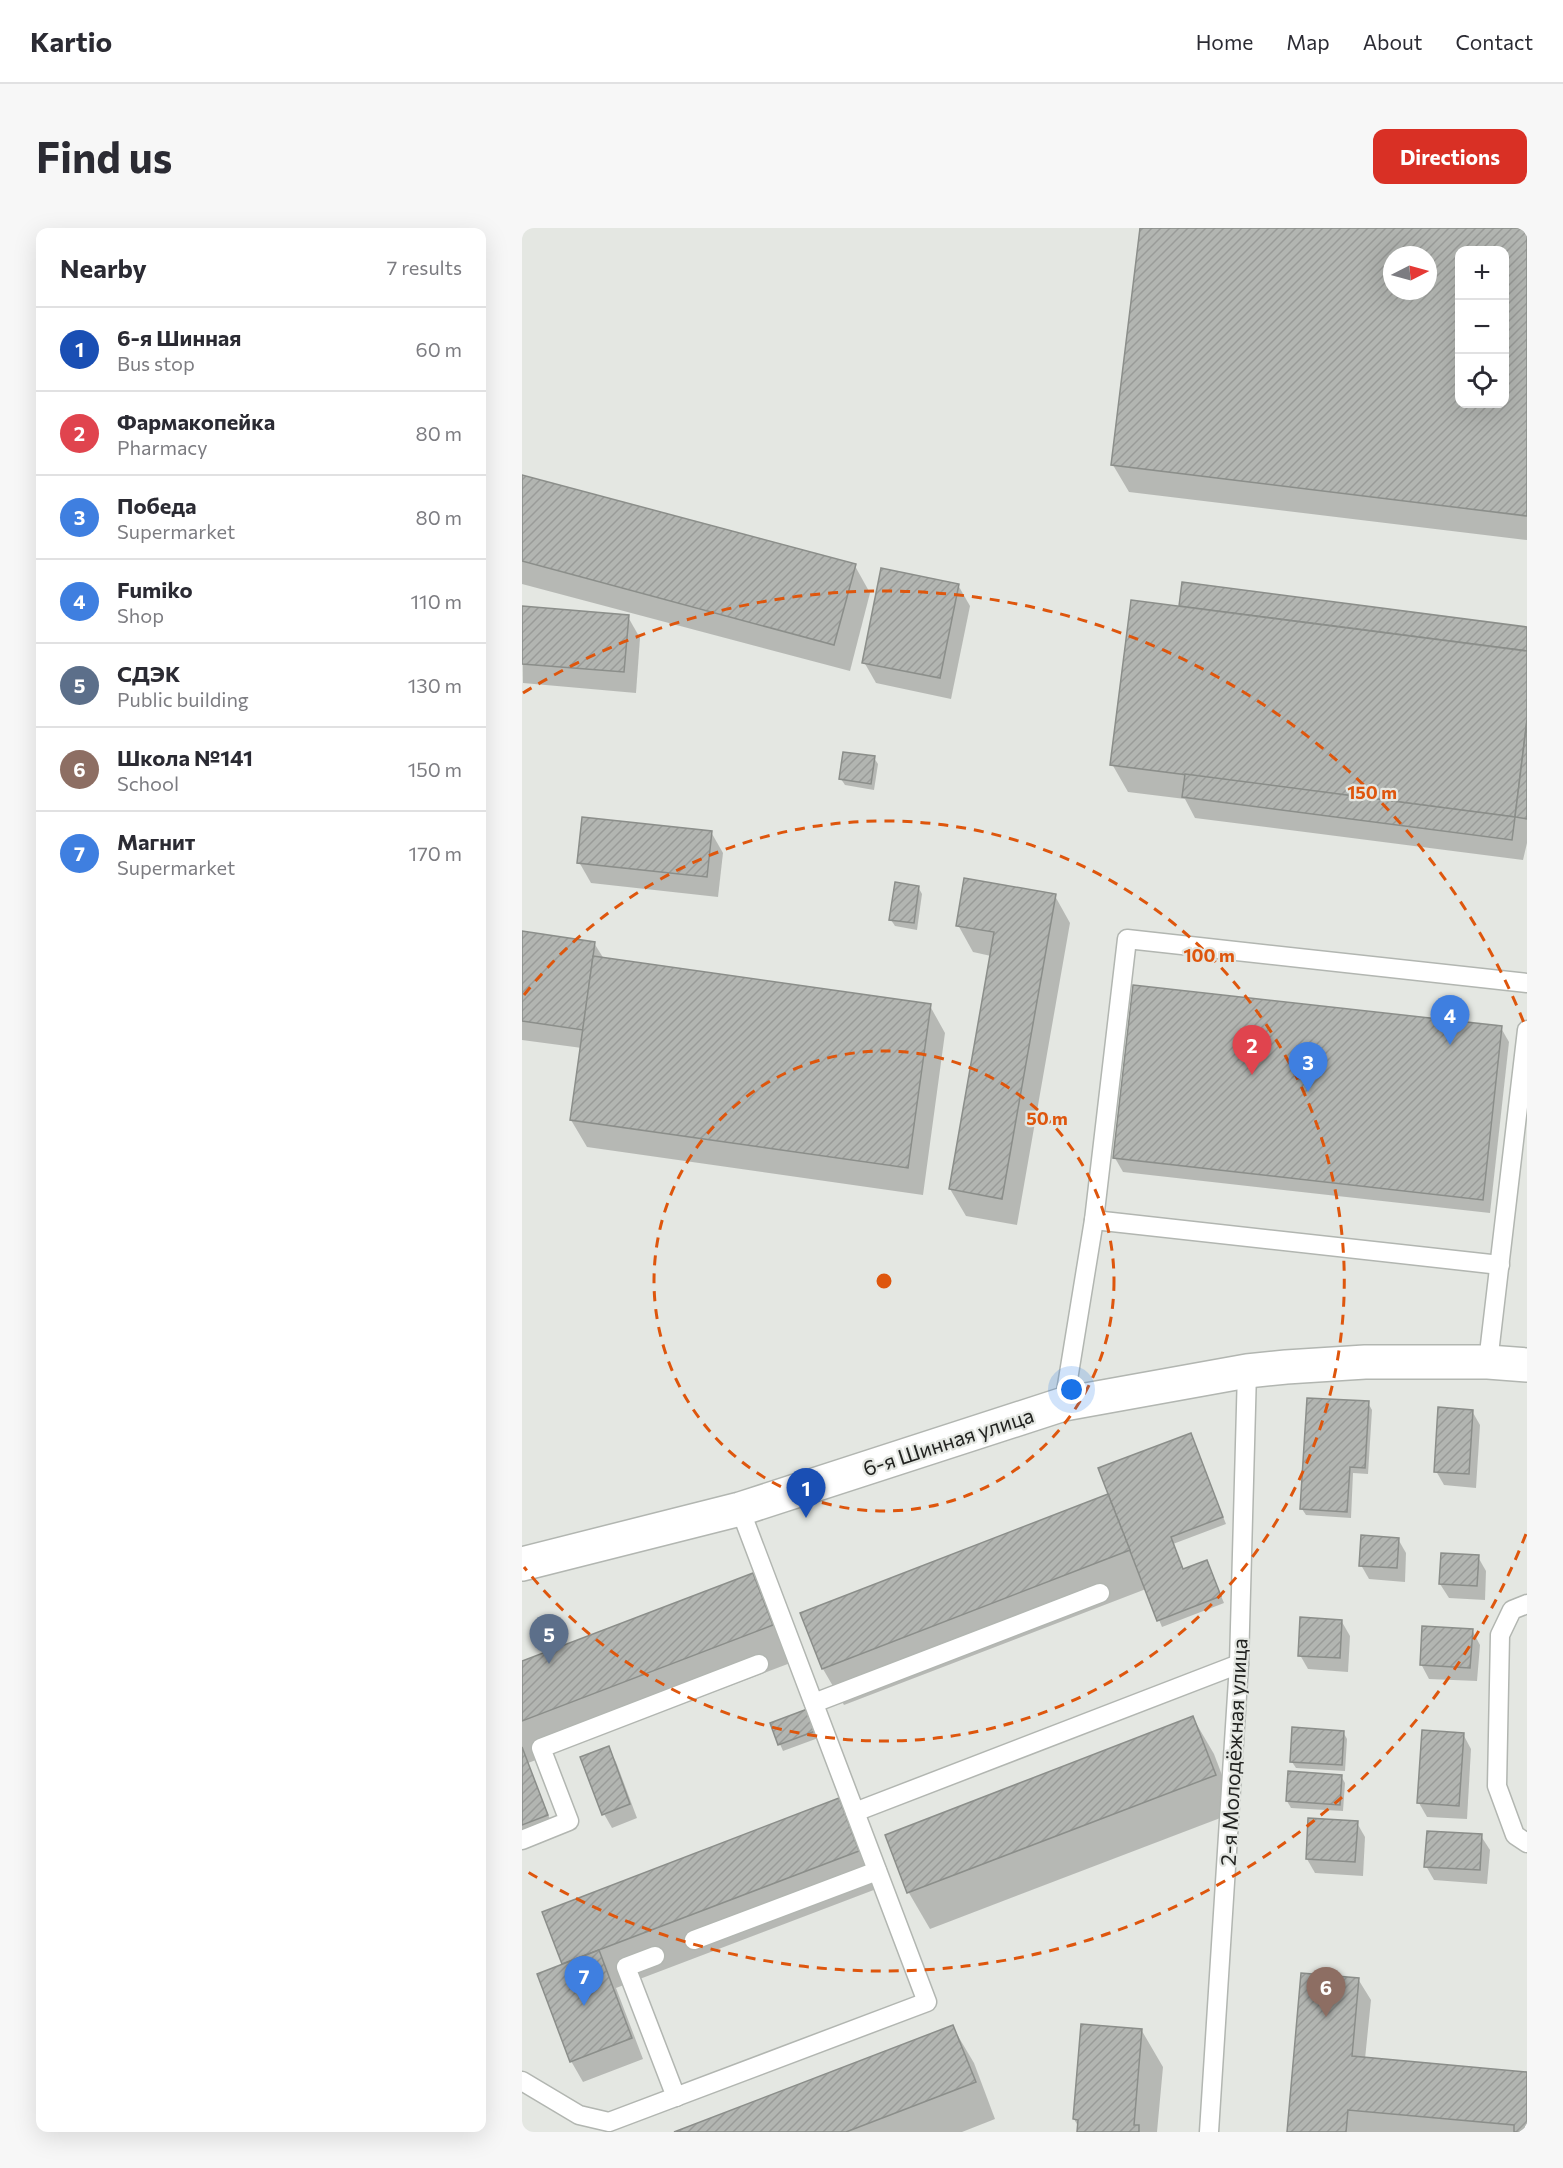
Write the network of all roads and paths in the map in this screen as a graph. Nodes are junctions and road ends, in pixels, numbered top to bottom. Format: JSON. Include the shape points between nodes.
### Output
{"nodes":[{"id":1,"x":1527,"y":983,"type":"edge"},
{"id":2,"x":1527,"y":1030,"type":"edge"},
{"id":3,"x":1094,"y":1220,"type":"junction"},
{"id":4,"x":1500,"y":1265,"type":"junction"},
{"id":5,"x":1488,"y":1362,"type":"junction"},
{"id":6,"x":1527,"y":1365,"type":"edge"},
{"id":7,"x":1247,"y":1371,"type":"junction"},
{"id":8,"x":1064,"y":1404,"type":"junction"},
{"id":9,"x":740,"y":1509,"type":"junction"},
{"id":10,"x":522,"y":1563,"type":"edge"},
{"id":11,"x":1100,"y":1593,"type":"dead end"},
{"id":12,"x":1527,"y":1604,"type":"edge"},
{"id":13,"x":759,"y":1664,"type":"dead end"},
{"id":14,"x":1239,"y":1665,"type":"junction"},
{"id":15,"x":814,"y":1703,"type":"junction"},
{"id":16,"x":855,"y":1812,"type":"junction"},
{"id":17,"x":522,"y":1840,"type":"edge"},
{"id":18,"x":1527,"y":1844,"type":"edge"},
{"id":19,"x":877,"y":1870,"type":"junction"},
{"id":20,"x":694,"y":1940,"type":"dead end"},
{"id":21,"x":655,"y":1956,"type":"dead end"},
{"id":22,"x":522,"y":2081,"type":"edge"},
{"id":23,"x":676,"y":2097,"type":"junction"},
{"id":24,"x":579,"y":2115,"type":"junction"},
{"id":25,"x":587,"y":2132,"type":"edge"},
{"id":26,"x":1209,"y":2132,"type":"edge"}],
"edges":[{"from":1,"to":3,"type":"lane","via":[[1127,939]]},
{"from":2,"to":4,"type":"lane"},
{"from":3,"to":4,"type":"lane"},
{"from":3,"to":8,"type":"lane"},
{"from":4,"to":5,"type":"lane"},
{"from":5,"to":6,"type":"main road","name":"6-я Шинная улица"},
{"from":5,"to":7,"type":"main road","name":"6-я Шинная улица","via":[[1365,1362]]},
{"from":7,"to":8,"type":"main road","name":"6-я Шинная улица"},
{"from":7,"to":14,"type":"lane","name":"2-я Молодёжная улица"},
{"from":8,"to":9,"type":"main road","name":"6-я Шинная улица"},
{"from":9,"to":10,"type":"main road","name":"6-я Шинная улица"},
{"from":9,"to":15,"type":"lane"},
{"from":11,"to":15,"type":"lane"},
{"from":12,"to":18,"type":"lane","via":[[1512,1610],[1500,1635],[1497,1786],[1515,1835]]},
{"from":13,"to":17,"type":"lane","via":[[541,1748],[569,1821]]},
{"from":14,"to":16,"type":"lane"},
{"from":14,"to":26,"type":"lane","name":"2-я Молодёжная улица"},
{"from":15,"to":16,"type":"lane"},
{"from":16,"to":19,"type":"lane"},
{"from":19,"to":20,"type":"lane"},
{"from":19,"to":23,"type":"lane","via":[[927,2002]]},
{"from":21,"to":23,"type":"lane","via":[[626,1967]]},
{"from":22,"to":24,"type":"lane"},
{"from":23,"to":24,"type":"lane","via":[[609,2122]]},
{"from":24,"to":25,"type":"lane"}]}
